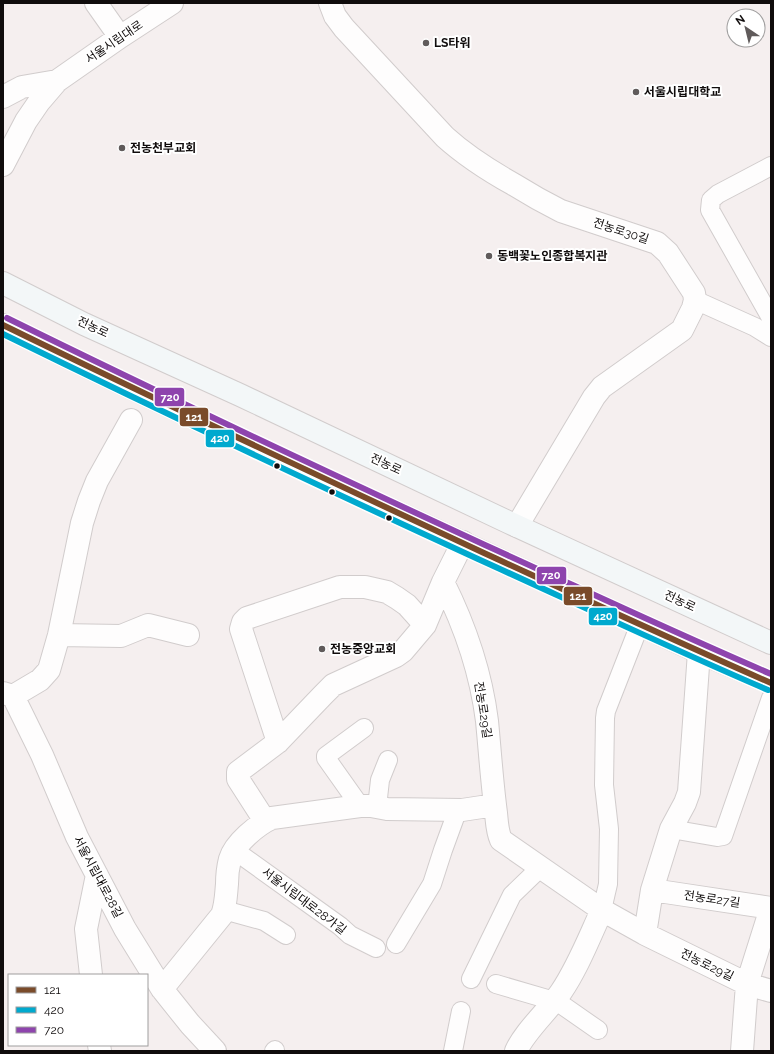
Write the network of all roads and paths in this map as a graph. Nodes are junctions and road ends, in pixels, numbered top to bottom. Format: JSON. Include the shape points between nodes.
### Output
{"nodes":[{"id":1,"x":96,"y":3,"type":"edge"},
{"id":2,"x":172,"y":3,"type":"edge"},
{"id":3,"x":330,"y":3,"type":"edge"},
{"id":4,"x":120,"y":37,"type":"junction"},
{"id":5,"x":57,"y":81,"type":"junction"},
{"id":6,"x":3,"y":97,"type":"edge"},
{"id":7,"x":3,"y":165,"type":"edge"},
{"id":8,"x":771,"y":166,"type":"edge"},
{"id":9,"x":3,"y":283,"type":"edge"},
{"id":10,"x":695,"y":300,"type":"junction"},
{"id":11,"x":771,"y":318,"type":"edge"},
{"id":12,"x":3,"y":325,"type":"edge"},
{"id":13,"x":771,"y":337,"type":"edge"},
{"id":14,"x":131,"y":420,"type":"dead end"},
{"id":15,"x":517,"y":526,"type":"junction"},
{"id":16,"x":463,"y":542,"type":"junction"},
{"id":17,"x":443,"y":582,"type":"junction"},
{"id":18,"x":640,"y":624,"type":"junction"},
{"id":19,"x":425,"y":625,"type":"junction"},
{"id":20,"x":59,"y":635,"type":"junction"},
{"id":21,"x":188,"y":635,"type":"dead end"},
{"id":22,"x":771,"y":643,"type":"edge"},
{"id":23,"x":699,"y":652,"type":"junction"},
{"id":24,"x":771,"y":683,"type":"edge"},
{"id":25,"x":8,"y":694,"type":"edge"},
{"id":26,"x":771,"y":698,"type":"edge"},
{"id":27,"x":364,"y":728,"type":"dead end"},
{"id":28,"x":278,"y":742,"type":"junction"},
{"id":29,"x":388,"y":760,"type":"dead end"},
{"id":30,"x":495,"y":805,"type":"junction"},
{"id":31,"x":369,"y":806,"type":"junction"},
{"id":32,"x":458,"y":809,"type":"junction"},
{"id":33,"x":265,"y":821,"type":"junction"},
{"id":34,"x":672,"y":829,"type":"junction"},
{"id":35,"x":234,"y":850,"type":"junction"},
{"id":36,"x":541,"y":867,"type":"junction"},
{"id":37,"x":97,"y":875,"type":"junction"},
{"id":38,"x":652,"y":890,"type":"junction"},
{"id":39,"x":224,"y":910,"type":"junction"},
{"id":40,"x":602,"y":910,"type":"junction"},
{"id":41,"x":645,"y":934,"type":"junction"},
{"id":42,"x":286,"y":935,"type":"dead end"},
{"id":43,"x":396,"y":944,"type":"dead end"},
{"id":44,"x":376,"y":948,"type":"dead end"},
{"id":45,"x":91,"y":974,"type":"edge"},
{"id":46,"x":471,"y":979,"type":"dead end"},
{"id":47,"x":496,"y":984,"type":"dead end"},
{"id":48,"x":747,"y":984,"type":"junction"},
{"id":49,"x":162,"y":989,"type":"junction"},
{"id":50,"x":771,"y":991,"type":"edge"},
{"id":51,"x":554,"y":1001,"type":"junction"},
{"id":52,"x":461,"y":1012,"type":"dead end"},
{"id":53,"x":598,"y":1030,"type":"dead end"},
{"id":54,"x":215,"y":1051,"type":"edge"},
{"id":55,"x":453,"y":1051,"type":"edge"},
{"id":56,"x":516,"y":1051,"type":"edge"},
{"id":57,"x":742,"y":1051,"type":"edge"}],
"edges":[{"from":1,"to":4,"type":"street"},
{"from":2,"to":4,"type":"street","name":"서울시립대로"},
{"from":3,"to":10,"type":"street","name":"전농로30길","via":[[344,28],[458,149],[548,205],[657,243],[668,253],[690,285]]},
{"from":4,"to":5,"type":"street","name":"서울시립대로"},
{"from":5,"to":6,"type":"street","name":"서울시립대로","via":[[22,87]]},
{"from":5,"to":7,"type":"street","name":"서울시립대로","via":[[39,102]]},
{"from":8,"to":11,"type":"lane","via":[[718,194],[711,200],[710,210]]},
{"from":9,"to":15,"type":"main road","name":"전농로","via":[[84,324]]},
{"from":10,"to":13,"type":"lane"},
{"from":10,"to":15,"type":"street","via":[[682,330],[602,387],[594,397]]},
{"from":12,"to":16,"type":"main road","via":[[87,367]]},
{"from":14,"to":20,"type":"street","via":[[97,481],[89,501],[82,523]]},
{"from":15,"to":22,"type":"main road","name":"전농로"},
{"from":16,"to":17,"type":"street"},
{"from":16,"to":18,"type":"main road"},
{"from":17,"to":19,"type":"street"},
{"from":17,"to":30,"type":"street","name":"전농로29길","via":[[461,621],[480,682]]},
{"from":18,"to":23,"type":"main road"},
{"from":18,"to":40,"type":"lane","via":[[605,718],[604,785],[609,829],[608,884]]},
{"from":19,"to":28,"type":"street","via":[[396,656],[333,686]]},
{"from":19,"to":28,"type":"street","via":[[407,605],[387,592],[365,587],[340,586],[247,618],[241,629]]},
{"from":20,"to":21,"type":"street","via":[[121,636],[148,625]]},
{"from":20,"to":25,"type":"street","via":[[49,670],[40,680]]},
{"from":23,"to":24,"type":"main road"},
{"from":23,"to":34,"type":"street","via":[[688,792]]},
{"from":25,"to":37,"type":"street","name":"서울시립대로28길","via":[[42,755]]},
{"from":26,"to":34,"type":"lane","via":[[723,836],[718,838]]},
{"from":27,"to":31,"type":"lane","via":[[326,758]]},
{"from":28,"to":33,"type":"street","via":[[238,772],[238,779]]},
{"from":29,"to":31,"type":"lane"},
{"from":30,"to":32,"type":"street"},
{"from":30,"to":36,"type":"street","name":"전농로29길","via":[[501,840]]},
{"from":31,"to":32,"type":"street","via":[[387,809]]},
{"from":31,"to":33,"type":"street"},
{"from":32,"to":43,"type":"lane","via":[[432,884]]},
{"from":33,"to":35,"type":"street"},
{"from":34,"to":38,"type":"street"},
{"from":35,"to":39,"type":"street","via":[[230,859]]},
{"from":35,"to":44,"type":"lane","name":"서울시립대로28가길","via":[[350,935]]},
{"from":36,"to":40,"type":"street","name":"전농로29길"},
{"from":36,"to":46,"type":"lane","via":[[512,895]]},
{"from":37,"to":45,"type":"street","via":[[86,929]]},
{"from":37,"to":49,"type":"street","name":"서울시립대로28길"},
{"from":38,"to":41,"type":"street"},
{"from":38,"to":48,"type":"street","name":"전농로27길","via":[[771,908]]},
{"from":39,"to":42,"type":"lane","via":[[264,921]]},
{"from":39,"to":49,"type":"street"},
{"from":40,"to":41,"type":"street","name":"전농로29길"},
{"from":40,"to":51,"type":"street","via":[[572,974]]},
{"from":41,"to":48,"type":"street","name":"전농로29길"},
{"from":47,"to":51,"type":"lane"},
{"from":48,"to":50,"type":"street","name":"전농로29길"},
{"from":48,"to":57,"type":"street","name":"전농로27길"},
{"from":49,"to":54,"type":"street","name":"서울시립대로28길"},
{"from":51,"to":53,"type":"lane"},
{"from":51,"to":56,"type":"street"},
{"from":52,"to":55,"type":"lane"}]}
